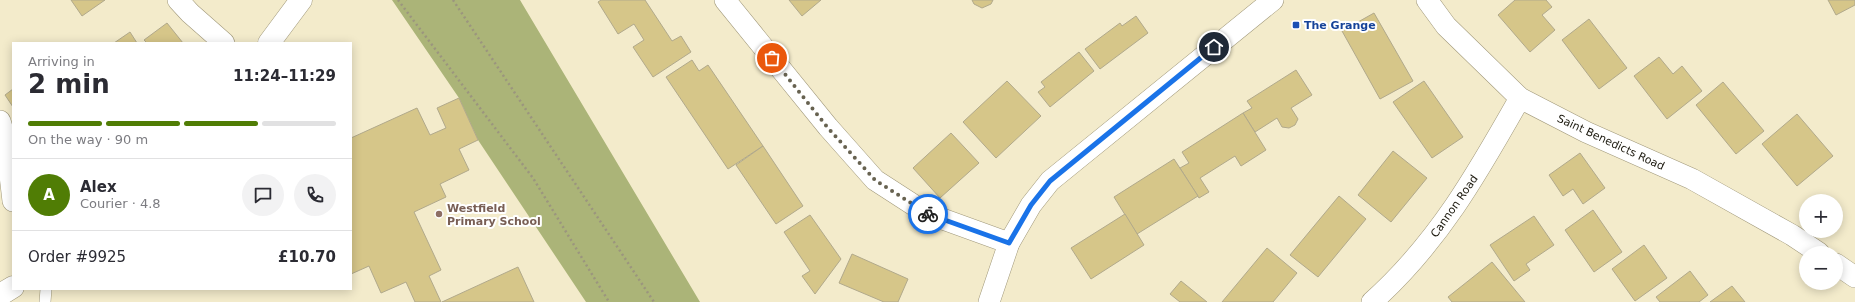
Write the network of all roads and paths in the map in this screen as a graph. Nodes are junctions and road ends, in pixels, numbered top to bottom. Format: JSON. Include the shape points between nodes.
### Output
{"nodes":[{"id":1,"x":178,"y":0,"type":"edge"},
{"id":2,"x":301,"y":0,"type":"edge"},
{"id":3,"x":398,"y":0,"type":"edge"},
{"id":4,"x":453,"y":0,"type":"edge"},
{"id":5,"x":725,"y":0,"type":"edge"},
{"id":6,"x":1427,"y":0,"type":"edge"},
{"id":7,"x":1263,"y":3,"type":"edge"},
{"id":8,"x":223,"y":42,"type":"edge"},
{"id":9,"x":270,"y":42,"type":"edge"},
{"id":10,"x":1520,"y":98,"type":"junction"},
{"id":11,"x":0,"y":121,"type":"edge"},
{"id":12,"x":12,"y":192,"type":"edge"},
{"id":13,"x":1009,"y":243,"type":"junction"},
{"id":14,"x":1809,"y":246,"type":"edge"},
{"id":15,"x":1843,"y":269,"type":"edge"},
{"id":16,"x":1855,"y":277,"type":"edge"},
{"id":17,"x":12,"y":287,"type":"edge"},
{"id":18,"x":46,"y":290,"type":"edge"},
{"id":19,"x":0,"y":295,"type":"edge"},
{"id":20,"x":45,"y":302,"type":"edge"},
{"id":21,"x":609,"y":302,"type":"edge"},
{"id":22,"x":654,"y":302,"type":"edge"},
{"id":23,"x":988,"y":302,"type":"edge"},
{"id":24,"x":1372,"y":302,"type":"edge"}],
"edges":[{"from":1,"to":8,"type":"street"},
{"from":2,"to":9,"type":"street"},
{"from":3,"to":21,"type":"path","via":[[533,178]]},
{"from":4,"to":22,"type":"path"},
{"from":5,"to":13,"type":"street","via":[[828,128],[875,180],[926,213]]},
{"from":6,"to":10,"type":"street","name":"Saint Benedicts Road","via":[[1446,26]]},
{"from":7,"to":13,"type":"street","via":[[1050,181],[1031,205]]},
{"from":10,"to":14,"type":"street","name":"Saint Benedicts Road","via":[[1586,132],[1692,179]]},
{"from":10,"to":24,"type":"street","name":"Cannon Road","via":[[1445,222],[1406,269]]},
{"from":11,"to":12,"type":"street","via":[[6,141]]},
{"from":13,"to":23,"type":"street"},
{"from":15,"to":16,"type":"street"},
{"from":17,"to":19,"type":"street"},
{"from":18,"to":20,"type":"lane"}]}
